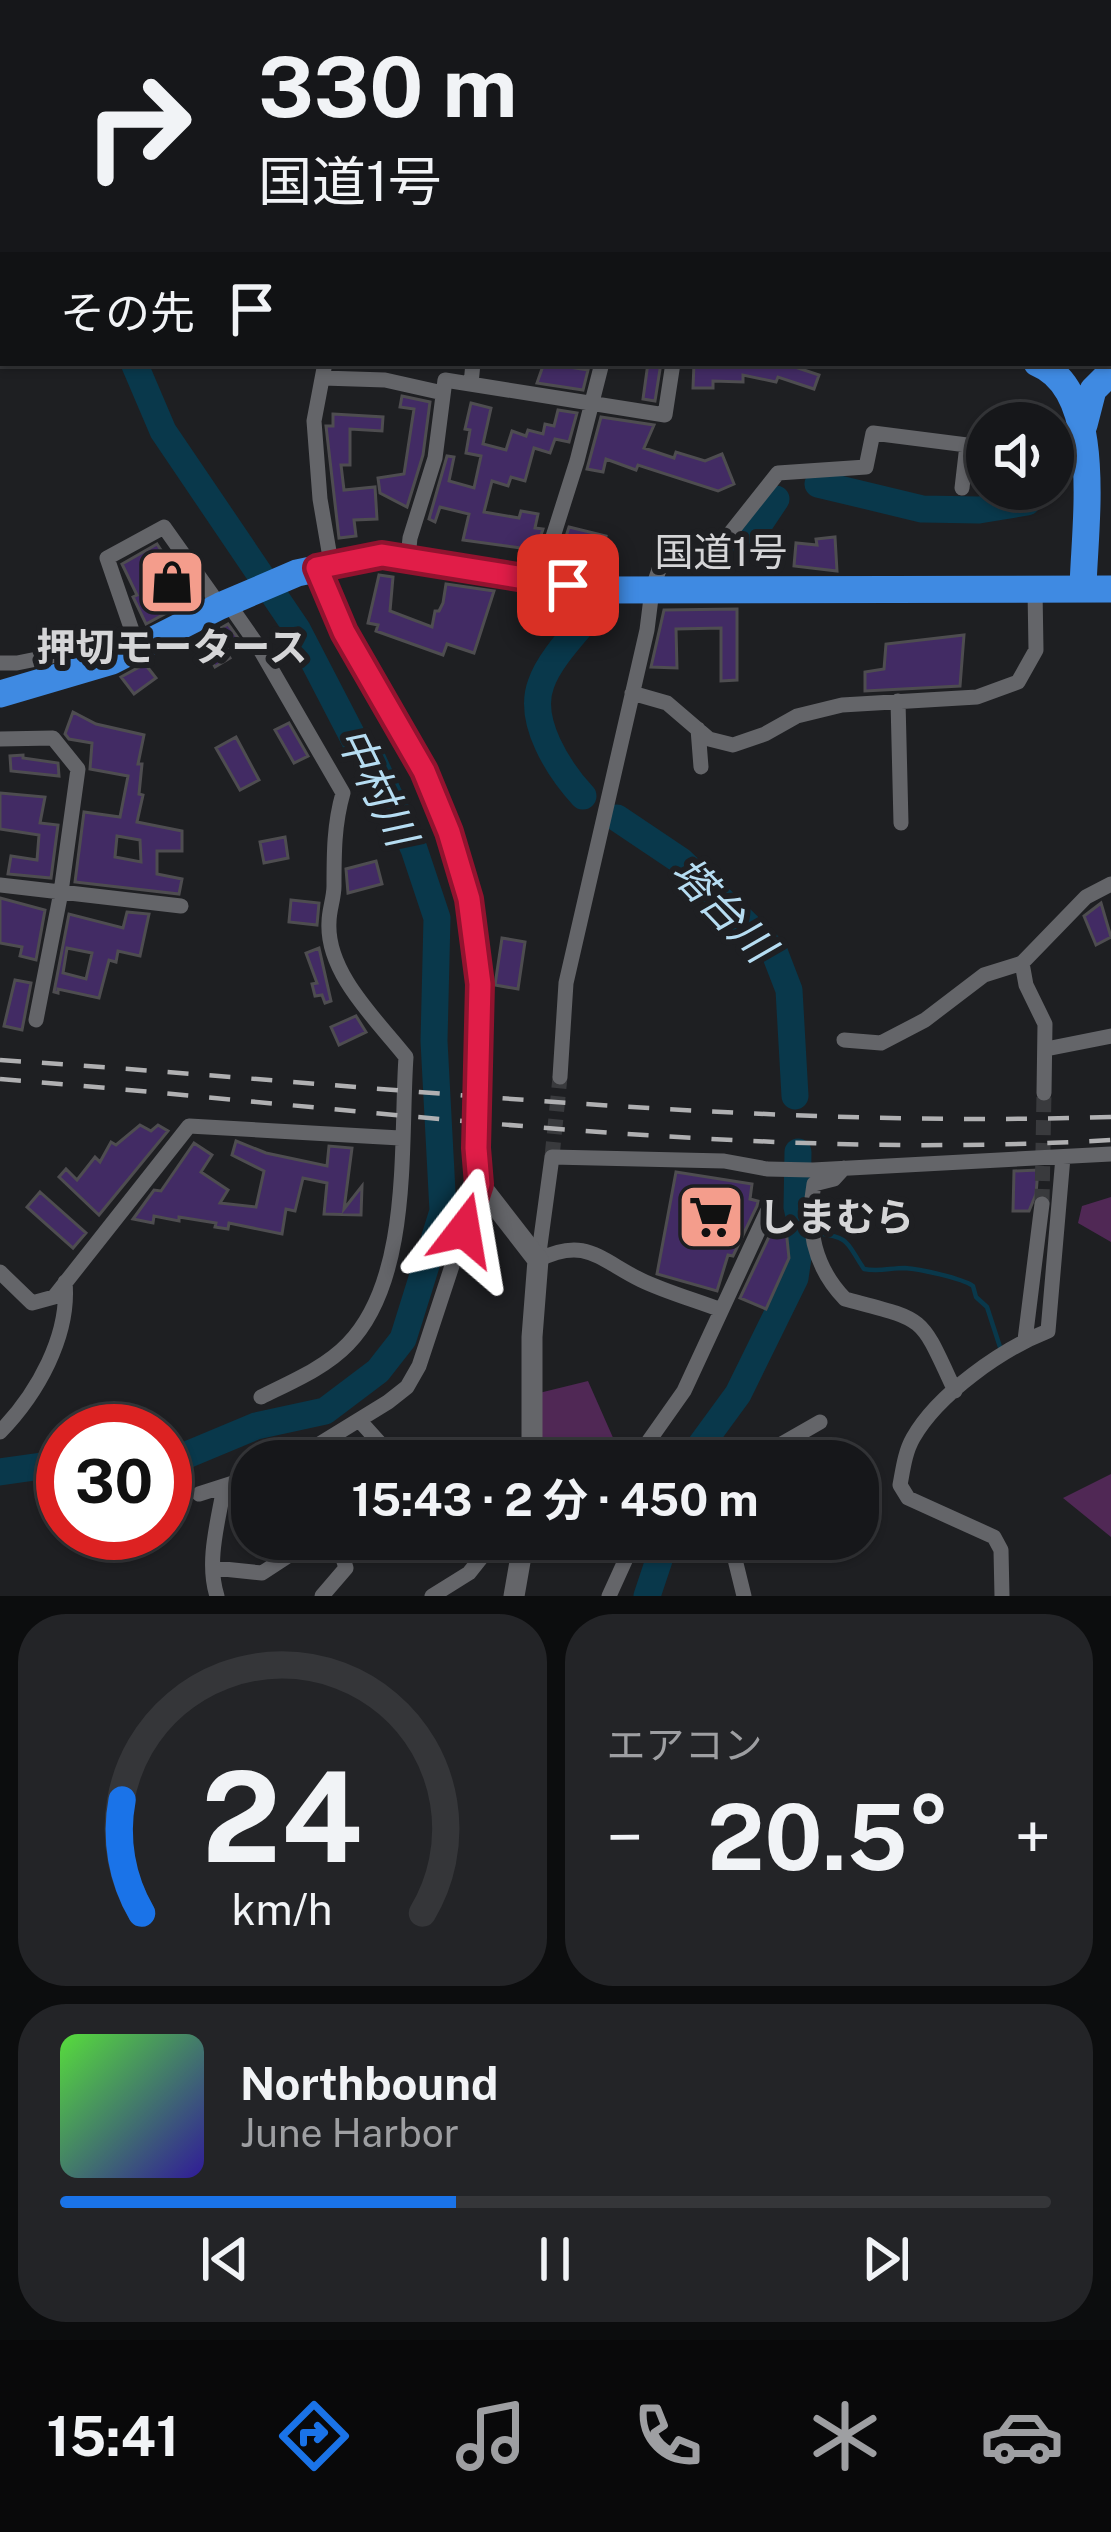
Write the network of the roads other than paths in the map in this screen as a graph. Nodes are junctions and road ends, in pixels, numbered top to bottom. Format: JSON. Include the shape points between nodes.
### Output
{"nodes":[{"id":1,"x":473,"y":366,"type":"edge"},
{"id":2,"x":601,"y":366,"type":"edge"},
{"id":3,"x":673,"y":366,"type":"edge"},
{"id":4,"x":1044,"y":366,"type":"edge"},
{"id":5,"x":324,"y":370,"type":"edge"},
{"id":6,"x":1111,"y":372,"type":"edge"},
{"id":7,"x":471,"y":384,"type":"junction"},
{"id":8,"x":443,"y":393,"type":"junction"},
{"id":9,"x":591,"y":406,"type":"junction"},
{"id":10,"x":1084,"y":435,"type":"junction"},
{"id":11,"x":962,"y":488,"type":"dead end"},
{"id":12,"x":408,"y":557,"type":"junction"},
{"id":13,"x":315,"y":568,"type":"junction"},
{"id":14,"x":656,"y":579,"type":"junction"},
{"id":15,"x":539,"y":581,"type":"junction"},
{"id":16,"x":1097,"y":589,"type":"edge"},
{"id":17,"x":1035,"y":590,"type":"junction"},
{"id":18,"x":224,"y":604,"type":"junction"},
{"id":19,"x":138,"y":648,"type":"junction"},
{"id":20,"x":0,"y":662,"type":"edge"},
{"id":21,"x":632,"y":693,"type":"junction"},
{"id":22,"x":0,"y":694,"type":"edge"},
{"id":23,"x":898,"y":700,"type":"junction"},
{"id":24,"x":698,"y":729,"type":"junction"},
{"id":25,"x":0,"y":739,"type":"edge"},
{"id":26,"x":701,"y":767,"type":"dead end"},
{"id":27,"x":902,"y":823,"type":"dead end"},
{"id":28,"x":1111,"y":884,"type":"edge"},
{"id":29,"x":0,"y":885,"type":"edge"},
{"id":30,"x":62,"y":892,"type":"junction"},
{"id":31,"x":181,"y":906,"type":"dead end"},
{"id":32,"x":1022,"y":963,"type":"junction"},
{"id":33,"x":36,"y":1020,"type":"dead end"},
{"id":34,"x":1111,"y":1036,"type":"edge"},
{"id":35,"x":844,"y":1040,"type":"dead end"},
{"id":36,"x":1046,"y":1049,"type":"junction"},
{"id":37,"x":560,"y":1077,"type":"tunnel mouth"},
{"id":38,"x":1044,"y":1093,"type":"tunnel mouth"},
{"id":39,"x":400,"y":1138,"type":"junction"},
{"id":40,"x":1111,"y":1154,"type":"edge"},
{"id":41,"x":1063,"y":1157,"type":"junction"},
{"id":42,"x":844,"y":1168,"type":"junction"},
{"id":43,"x":479,"y":1184,"type":"junction"},
{"id":44,"x":1042,"y":1204,"type":"tunnel mouth"},
{"id":45,"x":766,"y":1212,"type":"dead end"},
{"id":46,"x":538,"y":1260,"type":"junction"},
{"id":47,"x":0,"y":1272,"type":"edge"},
{"id":48,"x":65,"y":1282,"type":"junction"},
{"id":49,"x":721,"y":1310,"type":"junction"},
{"id":50,"x":1025,"y":1340,"type":"junction"},
{"id":51,"x":955,"y":1391,"type":"junction"},
{"id":52,"x":261,"y":1397,"type":"dead end"},
{"id":53,"x":359,"y":1420,"type":"junction"},
{"id":54,"x":820,"y":1422,"type":"dead end"},
{"id":55,"x":0,"y":1432,"type":"edge"},
{"id":56,"x":326,"y":1440,"type":"edge"},
{"id":57,"x":377,"y":1440,"type":"edge"},
{"id":58,"x":532,"y":1440,"type":"edge"},
{"id":59,"x":647,"y":1440,"type":"edge"},
{"id":60,"x":789,"y":1440,"type":"edge"},
{"id":61,"x":231,"y":1484,"type":"edge"},
{"id":62,"x":224,"y":1487,"type":"junction"},
{"id":63,"x":199,"y":1494,"type":"dead end"},
{"id":64,"x":282,"y":1560,"type":"edge"},
{"id":65,"x":344,"y":1560,"type":"edge"},
{"id":66,"x":479,"y":1560,"type":"edge"},
{"id":67,"x":520,"y":1560,"type":"edge"},
{"id":68,"x":625,"y":1560,"type":"edge"},
{"id":69,"x":735,"y":1560,"type":"edge"},
{"id":70,"x":214,"y":1568,"type":"junction"},
{"id":71,"x":738,"y":1576,"type":"junction"},
{"id":72,"x":218,"y":1596,"type":"edge"},
{"id":73,"x":322,"y":1596,"type":"edge"},
{"id":74,"x":432,"y":1596,"type":"edge"},
{"id":75,"x":514,"y":1596,"type":"edge"},
{"id":76,"x":609,"y":1596,"type":"edge"},
{"id":77,"x":730,"y":1596,"type":"edge"},
{"id":78,"x":743,"y":1596,"type":"edge"},
{"id":79,"x":1002,"y":1596,"type":"edge"}],
"edges":[{"from":1,"to":7,"type":"street"},
{"from":2,"to":9,"type":"street"},
{"from":3,"to":9,"type":"street","via":[[665,415]]},
{"from":4,"to":10,"type":"highway","via":[[1075,398]]},
{"from":5,"to":8,"type":"street"},
{"from":5,"to":13,"type":"street","via":[[314,421]]},
{"from":6,"to":10,"type":"highway","via":[[1094,390]]},
{"from":7,"to":8,"type":"street","via":[[445,380]]},
{"from":7,"to":9,"type":"street"},
{"from":8,"to":12,"type":"street"},
{"from":9,"to":15,"type":"street"},
{"from":10,"to":16,"type":"highway","via":[[1084,515]]},
{"from":11,"to":14,"type":"street","via":[[967,445],[873,434],[866,467],[778,472],[720,546],[663,558]]},
{"from":12,"to":13,"type":"highway","name":"国道1号"},
{"from":12,"to":15,"type":"highway","name":"国道1号"},
{"from":13,"to":18,"type":"highway","name":"国道1号"},
{"from":13,"to":43,"type":"main road","via":[[424,771],[469,899],[480,984]]},
{"from":14,"to":15,"type":"highway","name":"国道1号","via":[[609,590]]},
{"from":14,"to":17,"type":"highway","name":"国道1号"},
{"from":14,"to":21,"type":"street"},
{"from":16,"to":17,"type":"highway","name":"国道1号"},
{"from":17,"to":23,"type":"street","via":[[1036,650],[1018,682],[977,697]]},
{"from":18,"to":19,"type":"highway","name":"国道1号"},
{"from":18,"to":19,"type":"street","via":[[164,527],[106,558]]},
{"from":18,"to":39,"type":"street","via":[[258,646],[343,794],[332,948],[341,972],[406,1057]]},
{"from":19,"to":20,"type":"street"},
{"from":19,"to":22,"type":"highway","name":"国道1号"},
{"from":21,"to":24,"type":"street","via":[[667,704]]},
{"from":21,"to":37,"type":"street","via":[[566,983]]},
{"from":23,"to":24,"type":"street","via":[[797,716],[734,746]]},
{"from":23,"to":27,"type":"street"},
{"from":24,"to":26,"type":"street"},
{"from":25,"to":30,"type":"street","via":[[53,738],[78,769]]},
{"from":28,"to":32,"type":"street","via":[[1086,897]]},
{"from":29,"to":30,"type":"street"},
{"from":30,"to":31,"type":"street"},
{"from":30,"to":33,"type":"street"},
{"from":32,"to":35,"type":"street","via":[[983,975],[881,1042]]},
{"from":32,"to":36,"type":"street"},
{"from":34,"to":36,"type":"street"},
{"from":36,"to":38,"type":"street"},
{"from":39,"to":48,"type":"street","via":[[189,1126]]},
{"from":39,"to":52,"type":"street","via":[[380,1298],[347,1346]]},
{"from":40,"to":41,"type":"street"},
{"from":41,"to":42,"type":"street"},
{"from":41,"to":50,"type":"street","via":[[1048,1331]]},
{"from":42,"to":46,"type":"street","via":[[552,1156]]},
{"from":42,"to":51,"type":"street","via":[[814,1184],[813,1248],[845,1299],[915,1318],[927,1330]]},
{"from":43,"to":46,"type":"main road"},
{"from":43,"to":53,"type":"street","via":[[419,1366],[407,1387]]},
{"from":44,"to":50,"type":"street"},
{"from":45,"to":49,"type":"street"},
{"from":46,"to":49,"type":"street","via":[[591,1250]]},
{"from":46,"to":58,"type":"main road"},
{"from":47,"to":48,"type":"street","via":[[32,1303],[53,1297]]},
{"from":48,"to":55,"type":"street","via":[[68,1306],[52,1355]]},
{"from":49,"to":59,"type":"street","via":[[684,1391]]},
{"from":50,"to":51,"type":"street"},
{"from":51,"to":79,"type":"street","via":[[914,1436],[900,1485],[908,1498],[994,1537]]},
{"from":53,"to":56,"type":"street"},
{"from":53,"to":57,"type":"street"},
{"from":54,"to":60,"type":"street"},
{"from":61,"to":62,"type":"street"},
{"from":62,"to":63,"type":"street"},
{"from":62,"to":70,"type":"street"},
{"from":64,"to":70,"type":"street","via":[[262,1573]]},
{"from":65,"to":73,"type":"street","via":[[346,1568]]},
{"from":66,"to":74,"type":"street"},
{"from":67,"to":75,"type":"main road"},
{"from":68,"to":76,"type":"street"},
{"from":69,"to":71,"type":"street"},
{"from":70,"to":72,"type":"street"},
{"from":71,"to":77,"type":"street"},
{"from":71,"to":78,"type":"street"}]}
